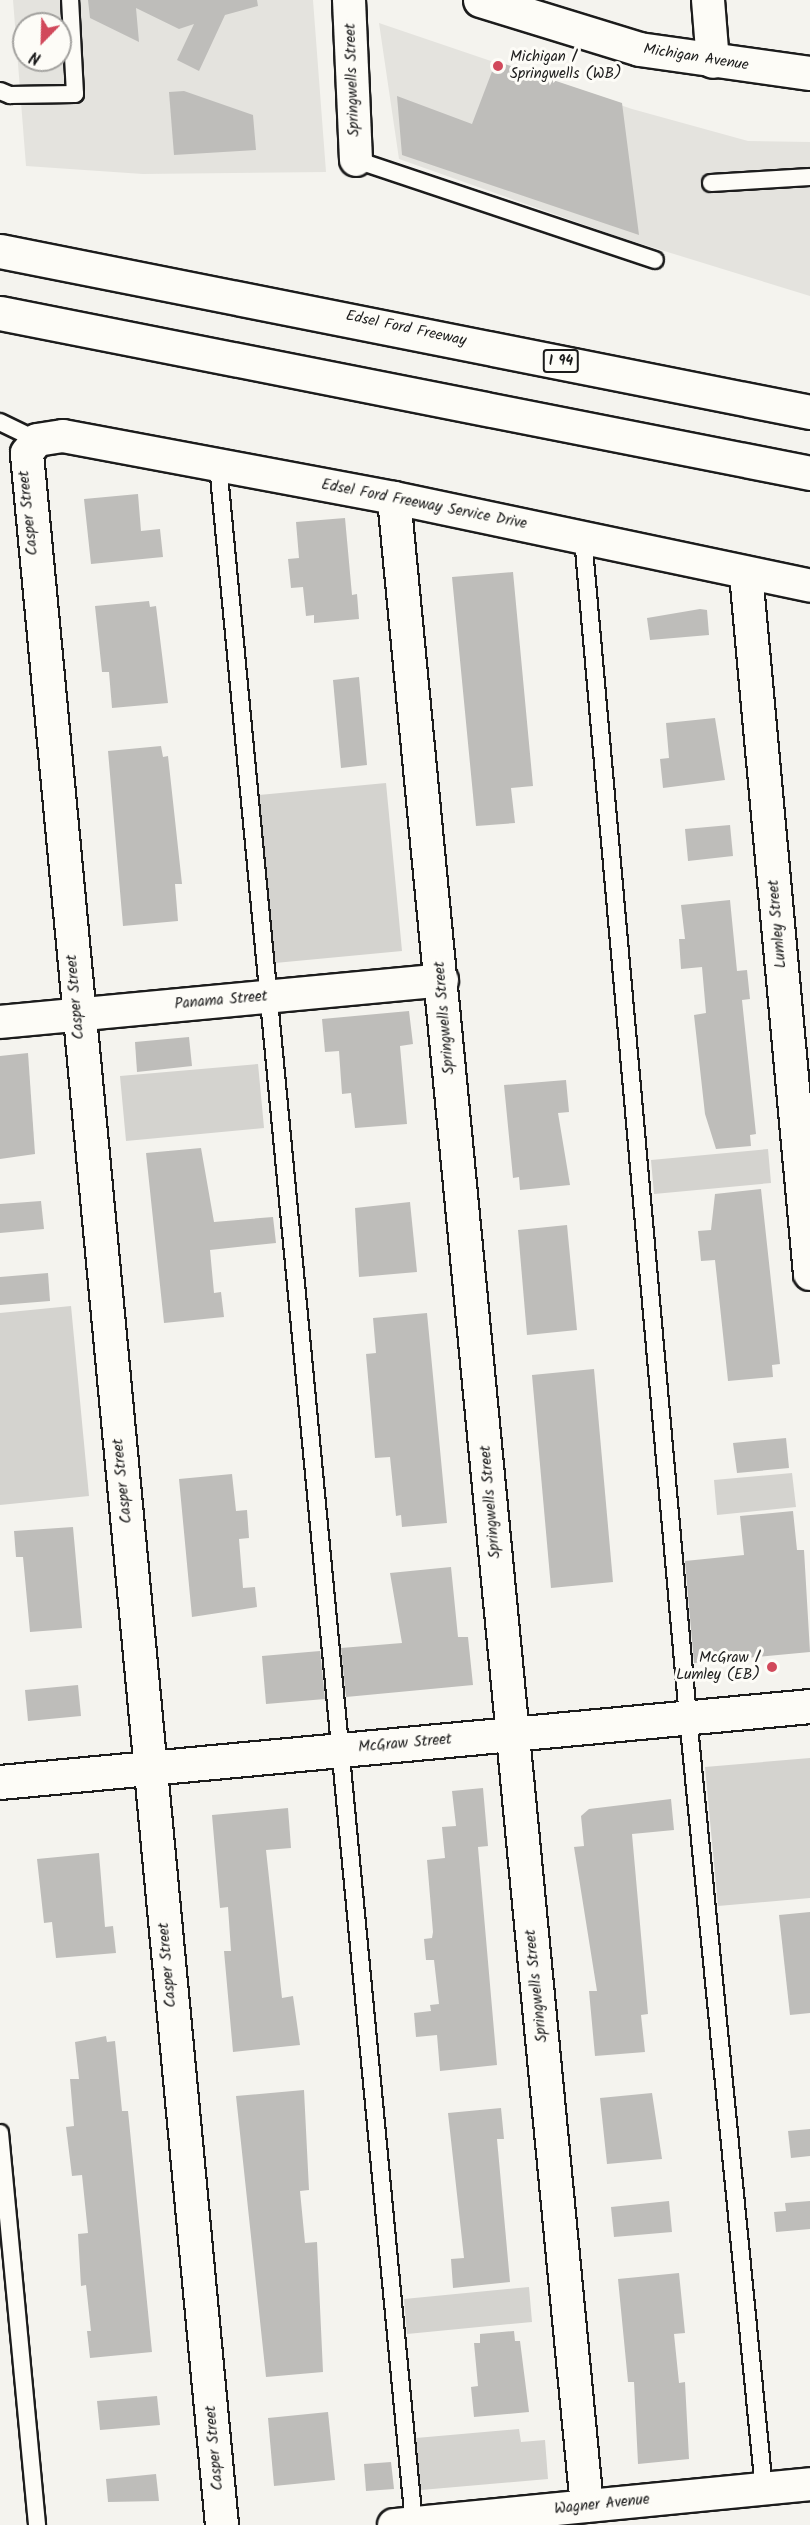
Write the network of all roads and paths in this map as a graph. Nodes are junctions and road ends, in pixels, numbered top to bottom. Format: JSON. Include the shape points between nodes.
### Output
{"nodes":[{"id":1,"x":70,"y":0,"type":"edge"},
{"id":2,"x":350,"y":0,"type":"edge"},
{"id":3,"x":480,"y":0,"type":"edge"},
{"id":4,"x":708,"y":0,"type":"edge"},
{"id":5,"x":713,"y":62,"type":"junction"},
{"id":6,"x":810,"y":73,"type":"edge"},
{"id":7,"x":0,"y":91,"type":"edge"},
{"id":8,"x":356,"y":160,"type":"joint"},
{"id":9,"x":810,"y":177,"type":"edge"},
{"id":10,"x":711,"y":183,"type":"dead end"},
{"id":11,"x":0,"y":251,"type":"edge"},
{"id":12,"x":655,"y":260,"type":"dead end"},
{"id":13,"x":0,"y":313,"type":"edge"},
{"id":14,"x":810,"y":412,"type":"edge"},
{"id":15,"x":0,"y":422,"type":"edge"},
{"id":16,"x":37,"y":440,"type":"junction"},
{"id":17,"x":218,"y":465,"type":"junction"},
{"id":18,"x":810,"y":473,"type":"edge"},
{"id":19,"x":394,"y":498,"type":"junction"},
{"id":20,"x":583,"y":538,"type":"junction"},
{"id":21,"x":746,"y":574,"type":"junction"},
{"id":22,"x":810,"y":586,"type":"edge"},
{"id":23,"x":442,"y":980,"type":"junction"},
{"id":24,"x":267,"y":996,"type":"junction"},
{"id":25,"x":78,"y":1014,"type":"junction"},
{"id":26,"x":0,"y":1022,"type":"edge"},
{"id":27,"x":810,"y":1274,"type":"edge"},
{"id":28,"x":810,"y":1706,"type":"edge"},
{"id":29,"x":688,"y":1717,"type":"junction"},
{"id":30,"x":513,"y":1734,"type":"junction"},
{"id":31,"x":340,"y":1750,"type":"junction"},
{"id":32,"x":150,"y":1768,"type":"junction"},
{"id":33,"x":0,"y":1782,"type":"edge"},
{"id":34,"x":0,"y":2133,"type":"edge"},
{"id":35,"x":810,"y":2484,"type":"edge"},
{"id":36,"x":764,"y":2489,"type":"junction"},
{"id":37,"x":586,"y":2506,"type":"junction"},
{"id":38,"x":404,"y":2524,"type":"edge"},
{"id":39,"x":37,"y":2525,"type":"edge"},
{"id":40,"x":222,"y":2525,"type":"edge"}],
"edges":[{"from":1,"to":7,"type":"lane","via":[[75,94],[10,95]]},
{"from":2,"to":8,"type":"street","name":"Springwells Street"},
{"from":3,"to":5,"type":"main road","name":"Michigan Avenue","via":[[612,42]]},
{"from":4,"to":5,"type":"street"},
{"from":5,"to":6,"type":"main road","name":"Michigan Avenue"},
{"from":8,"to":12,"type":"lane"},
{"from":9,"to":10,"type":"lane"},
{"from":11,"to":14,"type":"main road","name":"Edsel Ford Freeway","number":"I 94"},
{"from":13,"to":18,"type":"main road"},
{"from":15,"to":16,"type":"lane"},
{"from":16,"to":17,"type":"street","name":"Edsel Ford Freeway Service Drive","via":[[63,436]]},
{"from":16,"to":25,"type":"street","name":"Casper Street","via":[[25,463]]},
{"from":17,"to":19,"type":"street","name":"Edsel Ford Freeway Service Drive"},
{"from":17,"to":24,"type":"lane"},
{"from":19,"to":20,"type":"street","name":"Edsel Ford Freeway Service Drive"},
{"from":19,"to":23,"type":"street","name":"Springwells Street"},
{"from":20,"to":21,"type":"street","name":"Edsel Ford Freeway Service Drive"},
{"from":20,"to":29,"type":"lane"},
{"from":21,"to":22,"type":"street","name":"Edsel Ford Freeway Service Drive"},
{"from":21,"to":27,"type":"street","name":"Lumley Street"},
{"from":23,"to":24,"type":"street","name":"Panama Street"},
{"from":23,"to":30,"type":"street","name":"Springwells Street"},
{"from":24,"to":25,"type":"street","name":"Panama Street"},
{"from":24,"to":31,"type":"lane"},
{"from":25,"to":26,"type":"street","name":"Panama Street"},
{"from":25,"to":32,"type":"street","name":"Casper Street"},
{"from":28,"to":29,"type":"main road","name":"McGraw Street"},
{"from":29,"to":30,"type":"main road","name":"McGraw Street"},
{"from":29,"to":36,"type":"lane"},
{"from":30,"to":31,"type":"main road","name":"McGraw Street"},
{"from":30,"to":37,"type":"street","name":"Springwells Street"},
{"from":31,"to":32,"type":"main road","name":"McGraw Street"},
{"from":31,"to":38,"type":"lane"},
{"from":32,"to":33,"type":"main road","name":"McGraw Street"},
{"from":32,"to":40,"type":"street","name":"Casper Street"},
{"from":34,"to":39,"type":"lane"},
{"from":35,"to":36,"type":"street","name":"Wagner Avenue"},
{"from":36,"to":37,"type":"street","name":"Wagner Avenue"},
{"from":37,"to":38,"type":"street","name":"Wagner Avenue"}]}
